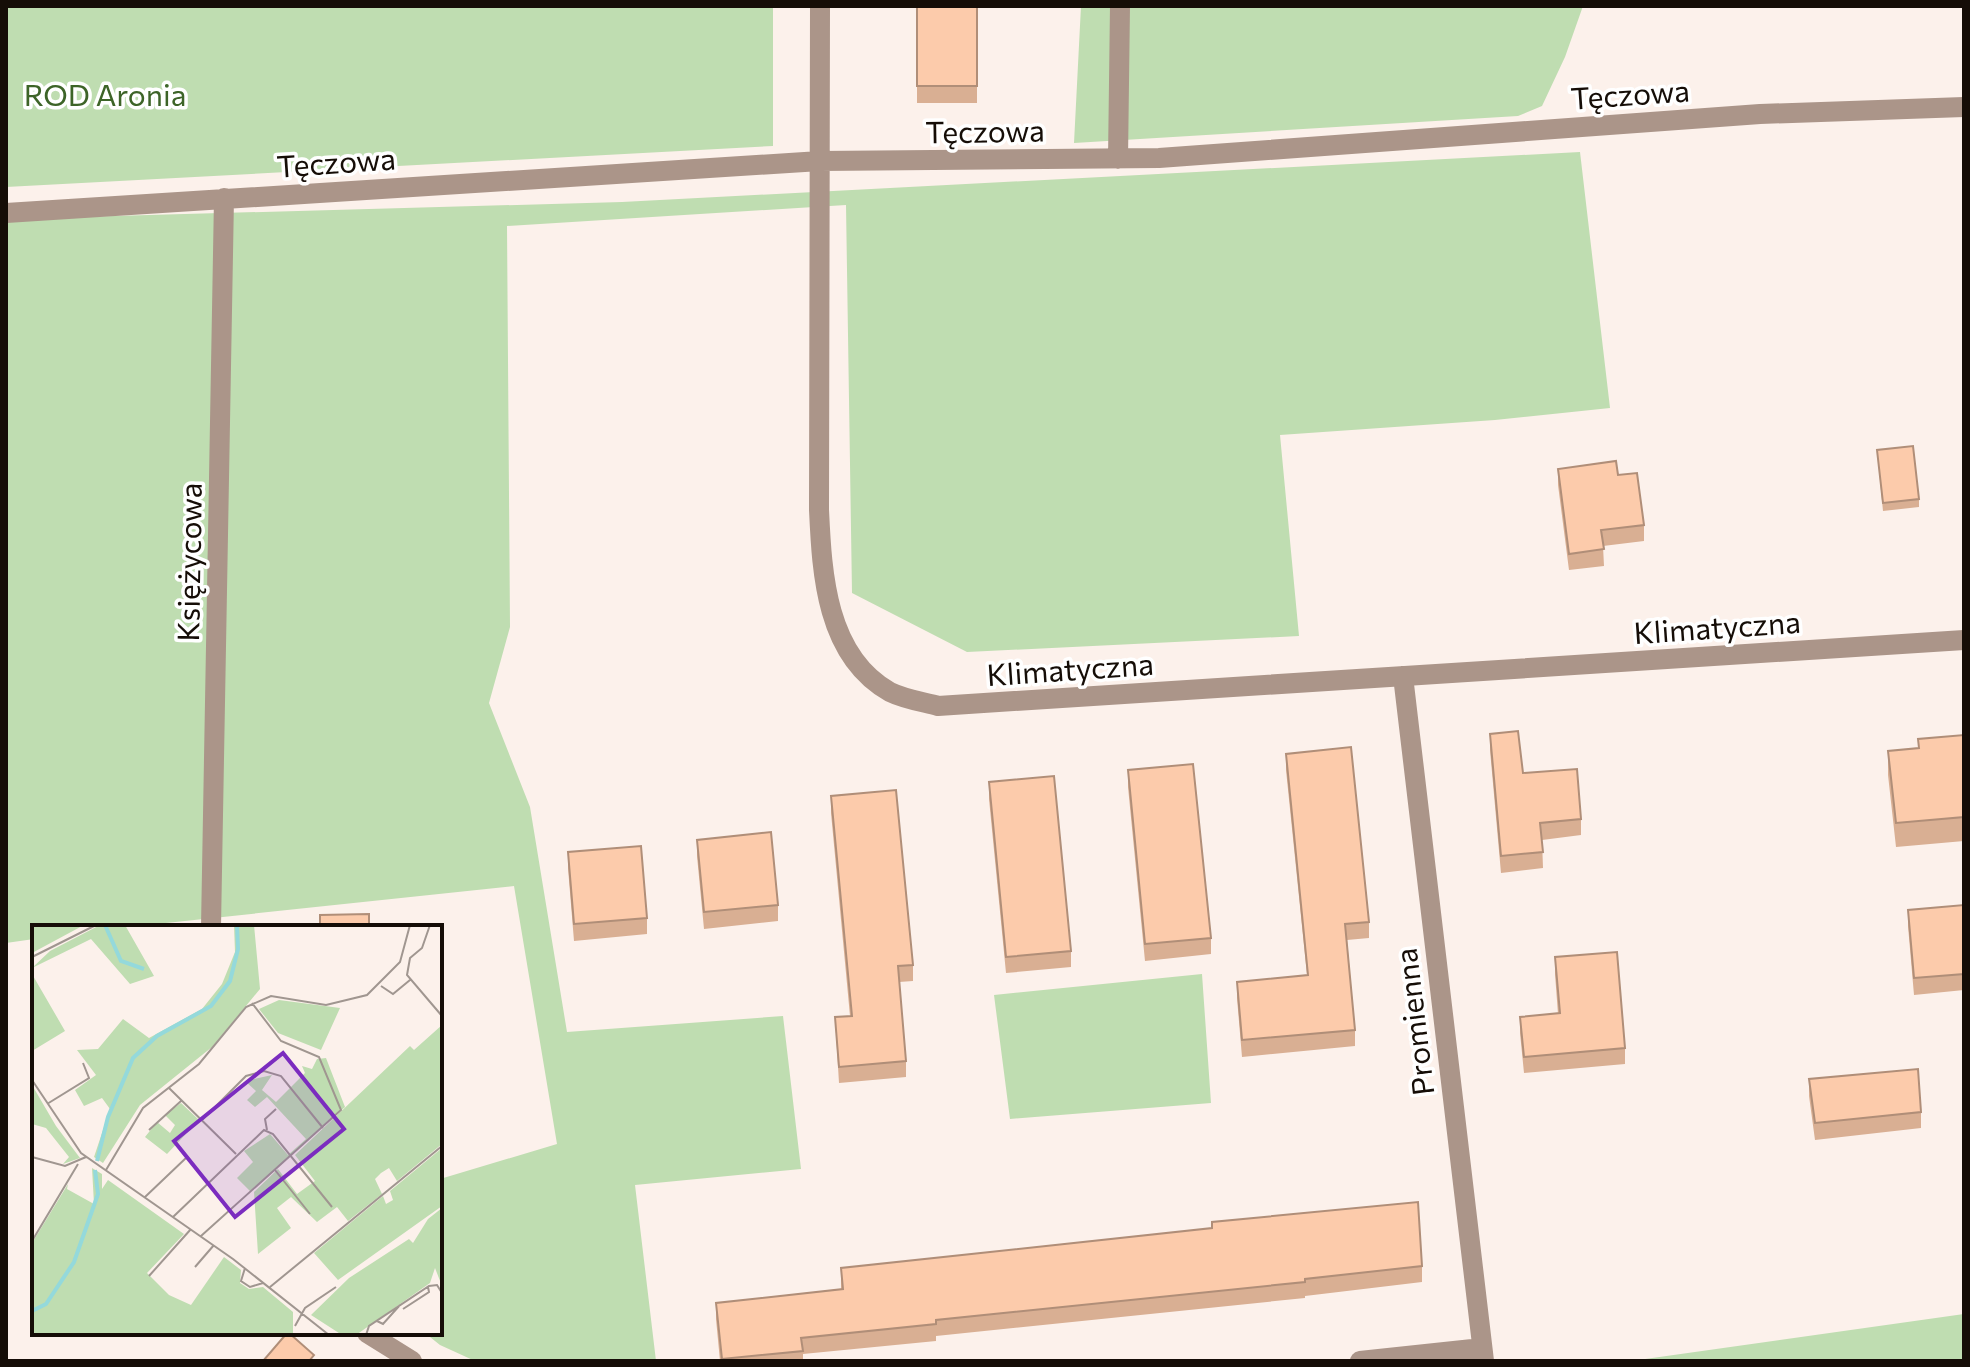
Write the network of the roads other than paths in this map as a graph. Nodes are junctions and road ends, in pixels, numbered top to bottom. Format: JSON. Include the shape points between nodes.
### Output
{"nodes":[{"id":1,"x":820,"y":6,"type":"edge"},
{"id":2,"x":1120,"y":6,"type":"edge"},
{"id":3,"x":1964,"y":107,"type":"edge"},
{"id":4,"x":1118,"y":159,"type":"junction"},
{"id":5,"x":820,"y":161,"type":"junction"},
{"id":6,"x":224,"y":198,"type":"junction"},
{"id":7,"x":6,"y":213,"type":"edge"},
{"id":8,"x":1964,"y":640,"type":"edge"},
{"id":9,"x":1403,"y":676,"type":"junction"},
{"id":10,"x":211,"y":925,"type":"edge"},
{"id":11,"x":370,"y":1335,"type":"edge"},
{"id":12,"x":1483,"y":1354,"type":"edge"},
{"id":13,"x":412,"y":1361,"type":"edge"},
{"id":14,"x":1360,"y":1361,"type":"edge"}],
"edges":[{"from":1,"to":5,"type":"street","name":"Klimatyczna"},
{"from":2,"to":4,"type":"street"},
{"from":3,"to":4,"type":"street","name":"Tęczowa","via":[[1760,114]]},
{"from":4,"to":5,"type":"street","name":"Tęczowa"},
{"from":5,"to":6,"type":"street","name":"Tęczowa"},
{"from":5,"to":9,"type":"street","name":"Klimatyczna","via":[[822,570],[833,616],[853,663],[891,692],[938,706]]},
{"from":6,"to":7,"type":"street","name":"Tęczowa"},
{"from":6,"to":10,"type":"street","name":"Księżycowa"},
{"from":8,"to":9,"type":"street","name":"Klimatyczna"},
{"from":9,"to":12,"type":"street","name":"Promienna"},
{"from":11,"to":13,"type":"street"},
{"from":12,"to":14,"type":"street"}]}
